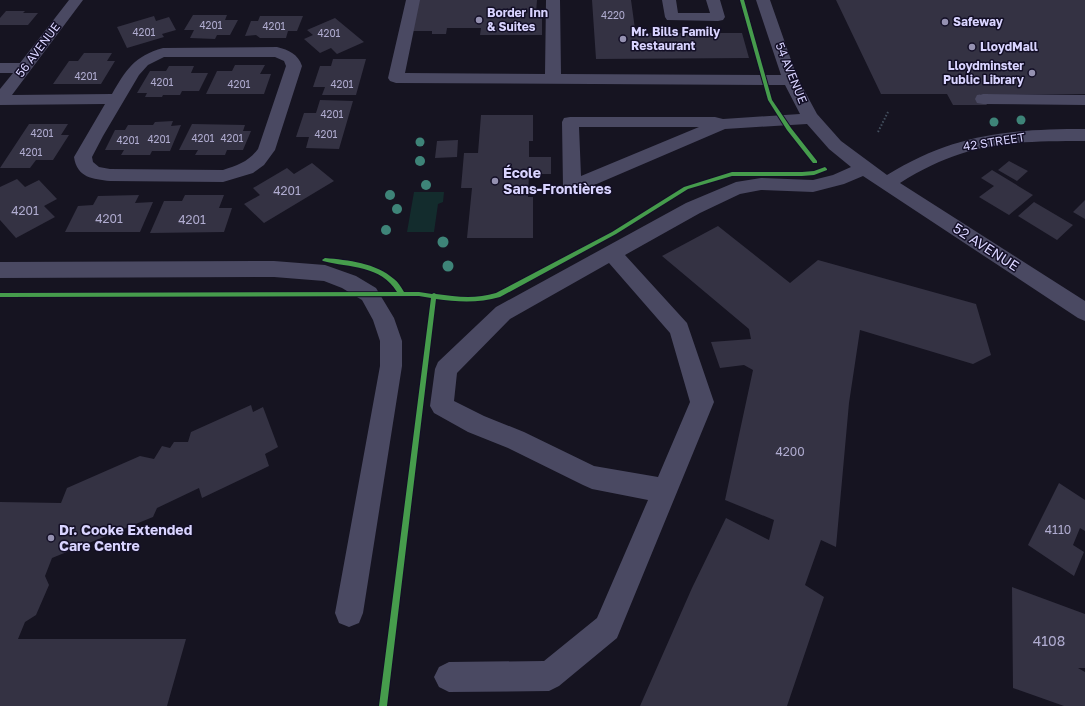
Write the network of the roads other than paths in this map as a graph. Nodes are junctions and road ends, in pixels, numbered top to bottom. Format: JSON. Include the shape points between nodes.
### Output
{"nodes":[{"id":1,"x":76,"y":0,"type":"edge"},
{"id":2,"x":413,"y":0,"type":"edge"},
{"id":3,"x":553,"y":0,"type":"edge"},
{"id":4,"x":669,"y":0,"type":"edge"},
{"id":5,"x":714,"y":0,"type":"edge"},
{"id":6,"x":763,"y":0,"type":"edge"},
{"id":7,"x":0,"y":68,"type":"edge"},
{"id":8,"x":24,"y":68,"type":"junction"},
{"id":9,"x":553,"y":79,"type":"junction"},
{"id":10,"x":792,"y":80,"type":"junction"},
{"id":11,"x":983,"y":99,"type":"dead end"},
{"id":12,"x":0,"y":100,"type":"edge"},
{"id":13,"x":1085,"y":100,"type":"edge"},
{"id":14,"x":112,"y":105,"type":"junction"},
{"id":15,"x":0,"y":112,"type":"edge"},
{"id":16,"x":811,"y":118,"type":"junction"},
{"id":17,"x":723,"y":124,"type":"junction"},
{"id":18,"x":1085,"y":135,"type":"edge"},
{"id":19,"x":865,"y":168,"type":"junction"},
{"id":20,"x":887,"y":183,"type":"junction"},
{"id":21,"x":612,"y":253,"type":"junction"},
{"id":22,"x":0,"y":270,"type":"edge"},
{"id":23,"x":1085,"y":312,"type":"edge"},
{"id":24,"x":665,"y":491,"type":"junction"},
{"id":25,"x":349,"y":612,"type":"dead end"},
{"id":26,"x":449,"y":677,"type":"dead end"}],
"edges":[{"from":1,"to":8,"type":"street","name":"56 AVENUE"},
{"from":2,"to":9,"type":"street","via":[[396,78]]},
{"from":3,"to":9,"type":"street"},
{"from":4,"to":5,"type":"street","via":[[672,17],[718,17]]},
{"from":6,"to":10,"type":"street","name":"54 AVENUE"},
{"from":7,"to":8,"type":"street"},
{"from":8,"to":12,"type":"street","name":"56 AVENUE"},
{"from":9,"to":10,"type":"street"},
{"from":10,"to":16,"type":"street","name":"54 AVENUE"},
{"from":11,"to":13,"type":"street"},
{"from":12,"to":14,"type":"street"},
{"from":14,"to":14,"type":"street","via":[[83,157],[84,165],[94,172],[110,175],[234,174],[258,161],[266,150],[294,66],[293,60],[277,52],[163,53],[143,62]]},
{"from":14,"to":15,"type":"street"},
{"from":16,"to":17,"type":"street"},
{"from":16,"to":19,"type":"street","name":"54 AVENUE"},
{"from":17,"to":17,"type":"street","via":[[570,122],[572,187]]},
{"from":18,"to":20,"type":"street","name":"42 STREET","via":[[1020,136],[967,144],[938,154]]},
{"from":19,"to":20,"type":"street","name":"54 AVENUE"},
{"from":19,"to":21,"type":"street","via":[[838,180],[813,186],[761,184],[736,188],[693,208]]},
{"from":20,"to":23,"type":"street","name":"52 AVENUE"},
{"from":21,"to":24,"type":"street","via":[[679,329],[702,402]]},
{"from":21,"to":24,"type":"street","via":[[503,313],[495,320],[446,369],[442,406],[592,478]]},
{"from":22,"to":25,"type":"street","via":[[274,269],[325,273],[349,282],[369,294],[383,318],[391,341],[391,366]]},
{"from":24,"to":26,"type":"street","via":[[607,628],[549,676]]}]}
